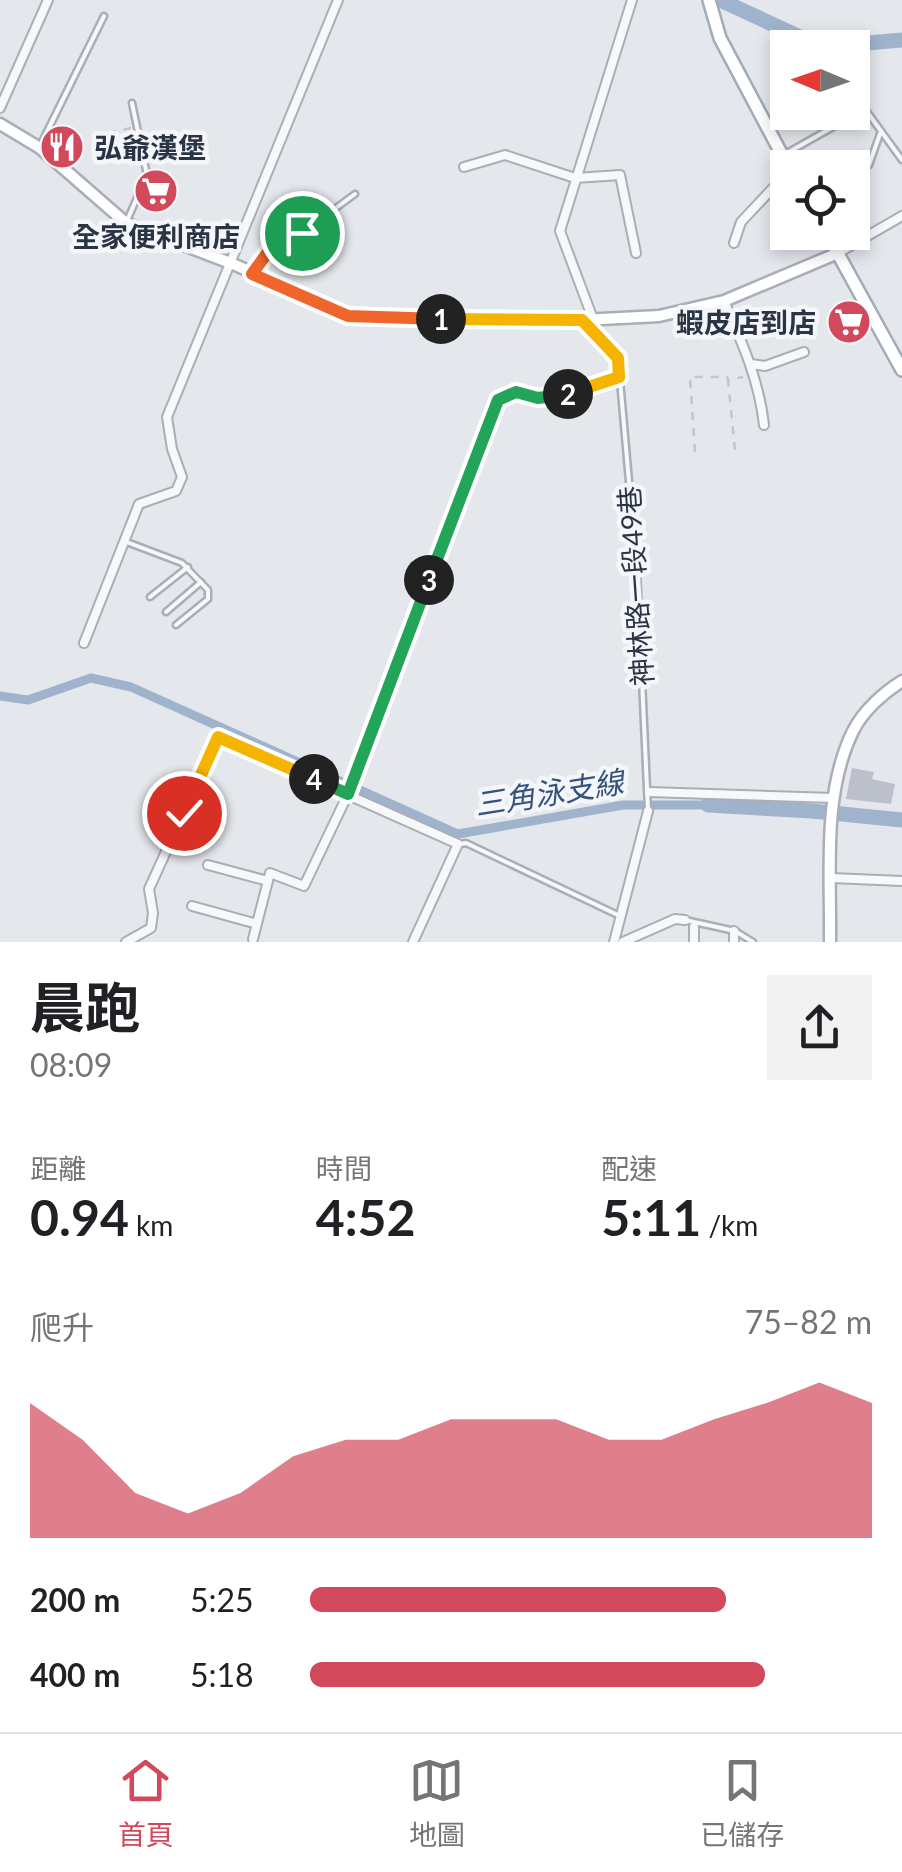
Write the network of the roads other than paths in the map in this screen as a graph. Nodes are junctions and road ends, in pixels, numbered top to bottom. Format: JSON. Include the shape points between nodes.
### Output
{"nodes":[{"id":1,"x":48,"y":0,"type":"edge"},
{"id":2,"x":338,"y":0,"type":"edge"},
{"id":3,"x":632,"y":0,"type":"edge"},
{"id":4,"x":710,"y":5,"type":"edge"},
{"id":5,"x":104,"y":16,"type":"dead end"},
{"id":6,"x":132,"y":103,"type":"dead end"},
{"id":7,"x":0,"y":108,"type":"edge"},
{"id":8,"x":0,"y":124,"type":"edge"},
{"id":9,"x":880,"y":130,"type":"junction"},
{"id":10,"x":40,"y":148,"type":"junction"},
{"id":11,"x":780,"y":150,"type":"edge"},
{"id":12,"x":792,"y":150,"type":"edge"},
{"id":13,"x":902,"y":160,"type":"edge"},
{"id":14,"x":870,"y":162,"type":"edge"},
{"id":15,"x":464,"y":167,"type":"dead end"},
{"id":16,"x":575,"y":178,"type":"junction"},
{"id":17,"x":770,"y":190,"type":"edge"},
{"id":18,"x":355,"y":194,"type":"dead end"},
{"id":19,"x":902,"y":216,"type":"edge"},
{"id":20,"x":126,"y":223,"type":"junction"},
{"id":21,"x":734,"y":243,"type":"dead end"},
{"id":22,"x":838,"y":252,"type":"junction"},
{"id":23,"x":636,"y":253,"type":"dead end"},
{"id":24,"x":233,"y":264,"type":"junction"},
{"id":25,"x":252,"y":274,"type":"junction"},
{"id":26,"x":724,"y":301,"type":"junction"},
{"id":27,"x":588,"y":320,"type":"junction"},
{"id":28,"x":804,"y":352,"type":"dead end"},
{"id":29,"x":751,"y":364,"type":"junction"},
{"id":30,"x":902,"y":370,"type":"edge"},
{"id":31,"x":619,"y":377,"type":"junction"},
{"id":32,"x":764,"y":424,"type":"dead end"},
{"id":33,"x":124,"y":541,"type":"junction"},
{"id":34,"x":188,"y":567,"type":"junction"},
{"id":35,"x":202,"y":582,"type":"junction"},
{"id":36,"x":150,"y":597,"type":"dead end"},
{"id":37,"x":166,"y":612,"type":"dead end"},
{"id":38,"x":176,"y":625,"type":"dead end"},
{"id":39,"x":84,"y":643,"type":"dead end"},
{"id":40,"x":902,"y":681,"type":"edge"},
{"id":41,"x":349,"y":792,"type":"junction"},
{"id":42,"x":648,"y":794,"type":"junction"},
{"id":43,"x":834,"y":800,"type":"junction"},
{"id":44,"x":648,"y":811,"type":"joint"},
{"id":45,"x":458,"y":844,"type":"junction"},
{"id":46,"x":208,"y":865,"type":"dead end"},
{"id":47,"x":831,"y":878,"type":"junction"},
{"id":48,"x":268,"y":880,"type":"junction"},
{"id":49,"x":902,"y":881,"type":"edge"},
{"id":50,"x":192,"y":906,"type":"dead end"},
{"id":51,"x":620,"y":916,"type":"junction"},
{"id":52,"x":685,"y":920,"type":"joint"},
{"id":53,"x":257,"y":924,"type":"junction"},
{"id":54,"x":694,"y":927,"type":"dead end"},
{"id":55,"x":734,"y":931,"type":"junction"},
{"id":56,"x":253,"y":939,"type":"dead end"},
{"id":57,"x":126,"y":942,"type":"edge"},
{"id":58,"x":413,"y":942,"type":"edge"},
{"id":59,"x":614,"y":942,"type":"edge"},
{"id":60,"x":623,"y":942,"type":"edge"},
{"id":61,"x":694,"y":942,"type":"edge"},
{"id":62,"x":734,"y":942,"type":"edge"},
{"id":63,"x":754,"y":942,"type":"edge"},
{"id":64,"x":830,"y":942,"type":"edge"}],
"edges":[{"from":1,"to":7,"type":"street"},
{"from":2,"to":24,"type":"street"},
{"from":3,"to":16,"type":"street"},
{"from":4,"to":11,"type":"main road","via":[[720,38]]},
{"from":5,"to":10,"type":"lane"},
{"from":6,"to":20,"type":"lane","via":[[147,175]]},
{"from":8,"to":10,"type":"street"},
{"from":9,"to":12,"type":"lane","via":[[866,109]]},
{"from":9,"to":13,"type":"lane"},
{"from":9,"to":14,"type":"lane"},
{"from":10,"to":20,"type":"street"},
{"from":15,"to":16,"type":"street","via":[[505,155]]},
{"from":16,"to":23,"type":"street","via":[[620,175]]},
{"from":16,"to":27,"type":"street","via":[[560,230]]},
{"from":17,"to":21,"type":"street","via":[[741,222]]},
{"from":18,"to":25,"type":"lane","via":[[302,233],[276,241]]},
{"from":19,"to":22,"type":"street"},
{"from":20,"to":24,"type":"street"},
{"from":22,"to":26,"type":"street"},
{"from":22,"to":30,"type":"main road"},
{"from":24,"to":25,"type":"street"},
{"from":24,"to":33,"type":"street","via":[[168,417],[182,476],[176,491],[139,504]]},
{"from":25,"to":27,"type":"street","via":[[348,316]]},
{"from":26,"to":27,"type":"street","via":[[659,316]]},
{"from":26,"to":29,"type":"street"},
{"from":27,"to":31,"type":"lane","name":"神林路一段49巷","via":[[618,358]]},
{"from":28,"to":29,"type":"street","via":[[766,366]]},
{"from":29,"to":32,"type":"street"},
{"from":31,"to":41,"type":"lane","via":[[568,394],[538,398],[516,392],[498,400]]},
{"from":31,"to":42,"type":"lane","name":"神林路一段49巷"},
{"from":33,"to":34,"type":"lane"},
{"from":33,"to":39,"type":"street"},
{"from":34,"to":35,"type":"lane"},
{"from":34,"to":36,"type":"lane"},
{"from":35,"to":37,"type":"lane"},
{"from":35,"to":38,"type":"lane","via":[[208,599]]},
{"from":40,"to":43,"type":"street","via":[[853,731]]},
{"from":41,"to":45,"type":"street"},
{"from":41,"to":48,"type":"street","via":[[304,886],[270,873]]},
{"from":41,"to":57,"type":"street","via":[[218,737],[149,889],[151,928]]},
{"from":42,"to":43,"type":"street"},
{"from":42,"to":44,"type":"lane","name":"神林路一段49巷"},
{"from":43,"to":47,"type":"street"},
{"from":44,"to":51,"type":"street"},
{"from":45,"to":51,"type":"lane"},
{"from":45,"to":58,"type":"street"},
{"from":46,"to":48,"type":"street"},
{"from":47,"to":49,"type":"street"},
{"from":47,"to":64,"type":"street"},
{"from":48,"to":53,"type":"street"},
{"from":50,"to":53,"type":"street"},
{"from":51,"to":59,"type":"street"},
{"from":52,"to":55,"type":"lane"},
{"from":52,"to":60,"type":"street","via":[[675,918]]},
{"from":53,"to":56,"type":"street"},
{"from":54,"to":61,"type":"street"},
{"from":55,"to":62,"type":"street"},
{"from":55,"to":63,"type":"lane"}]}
